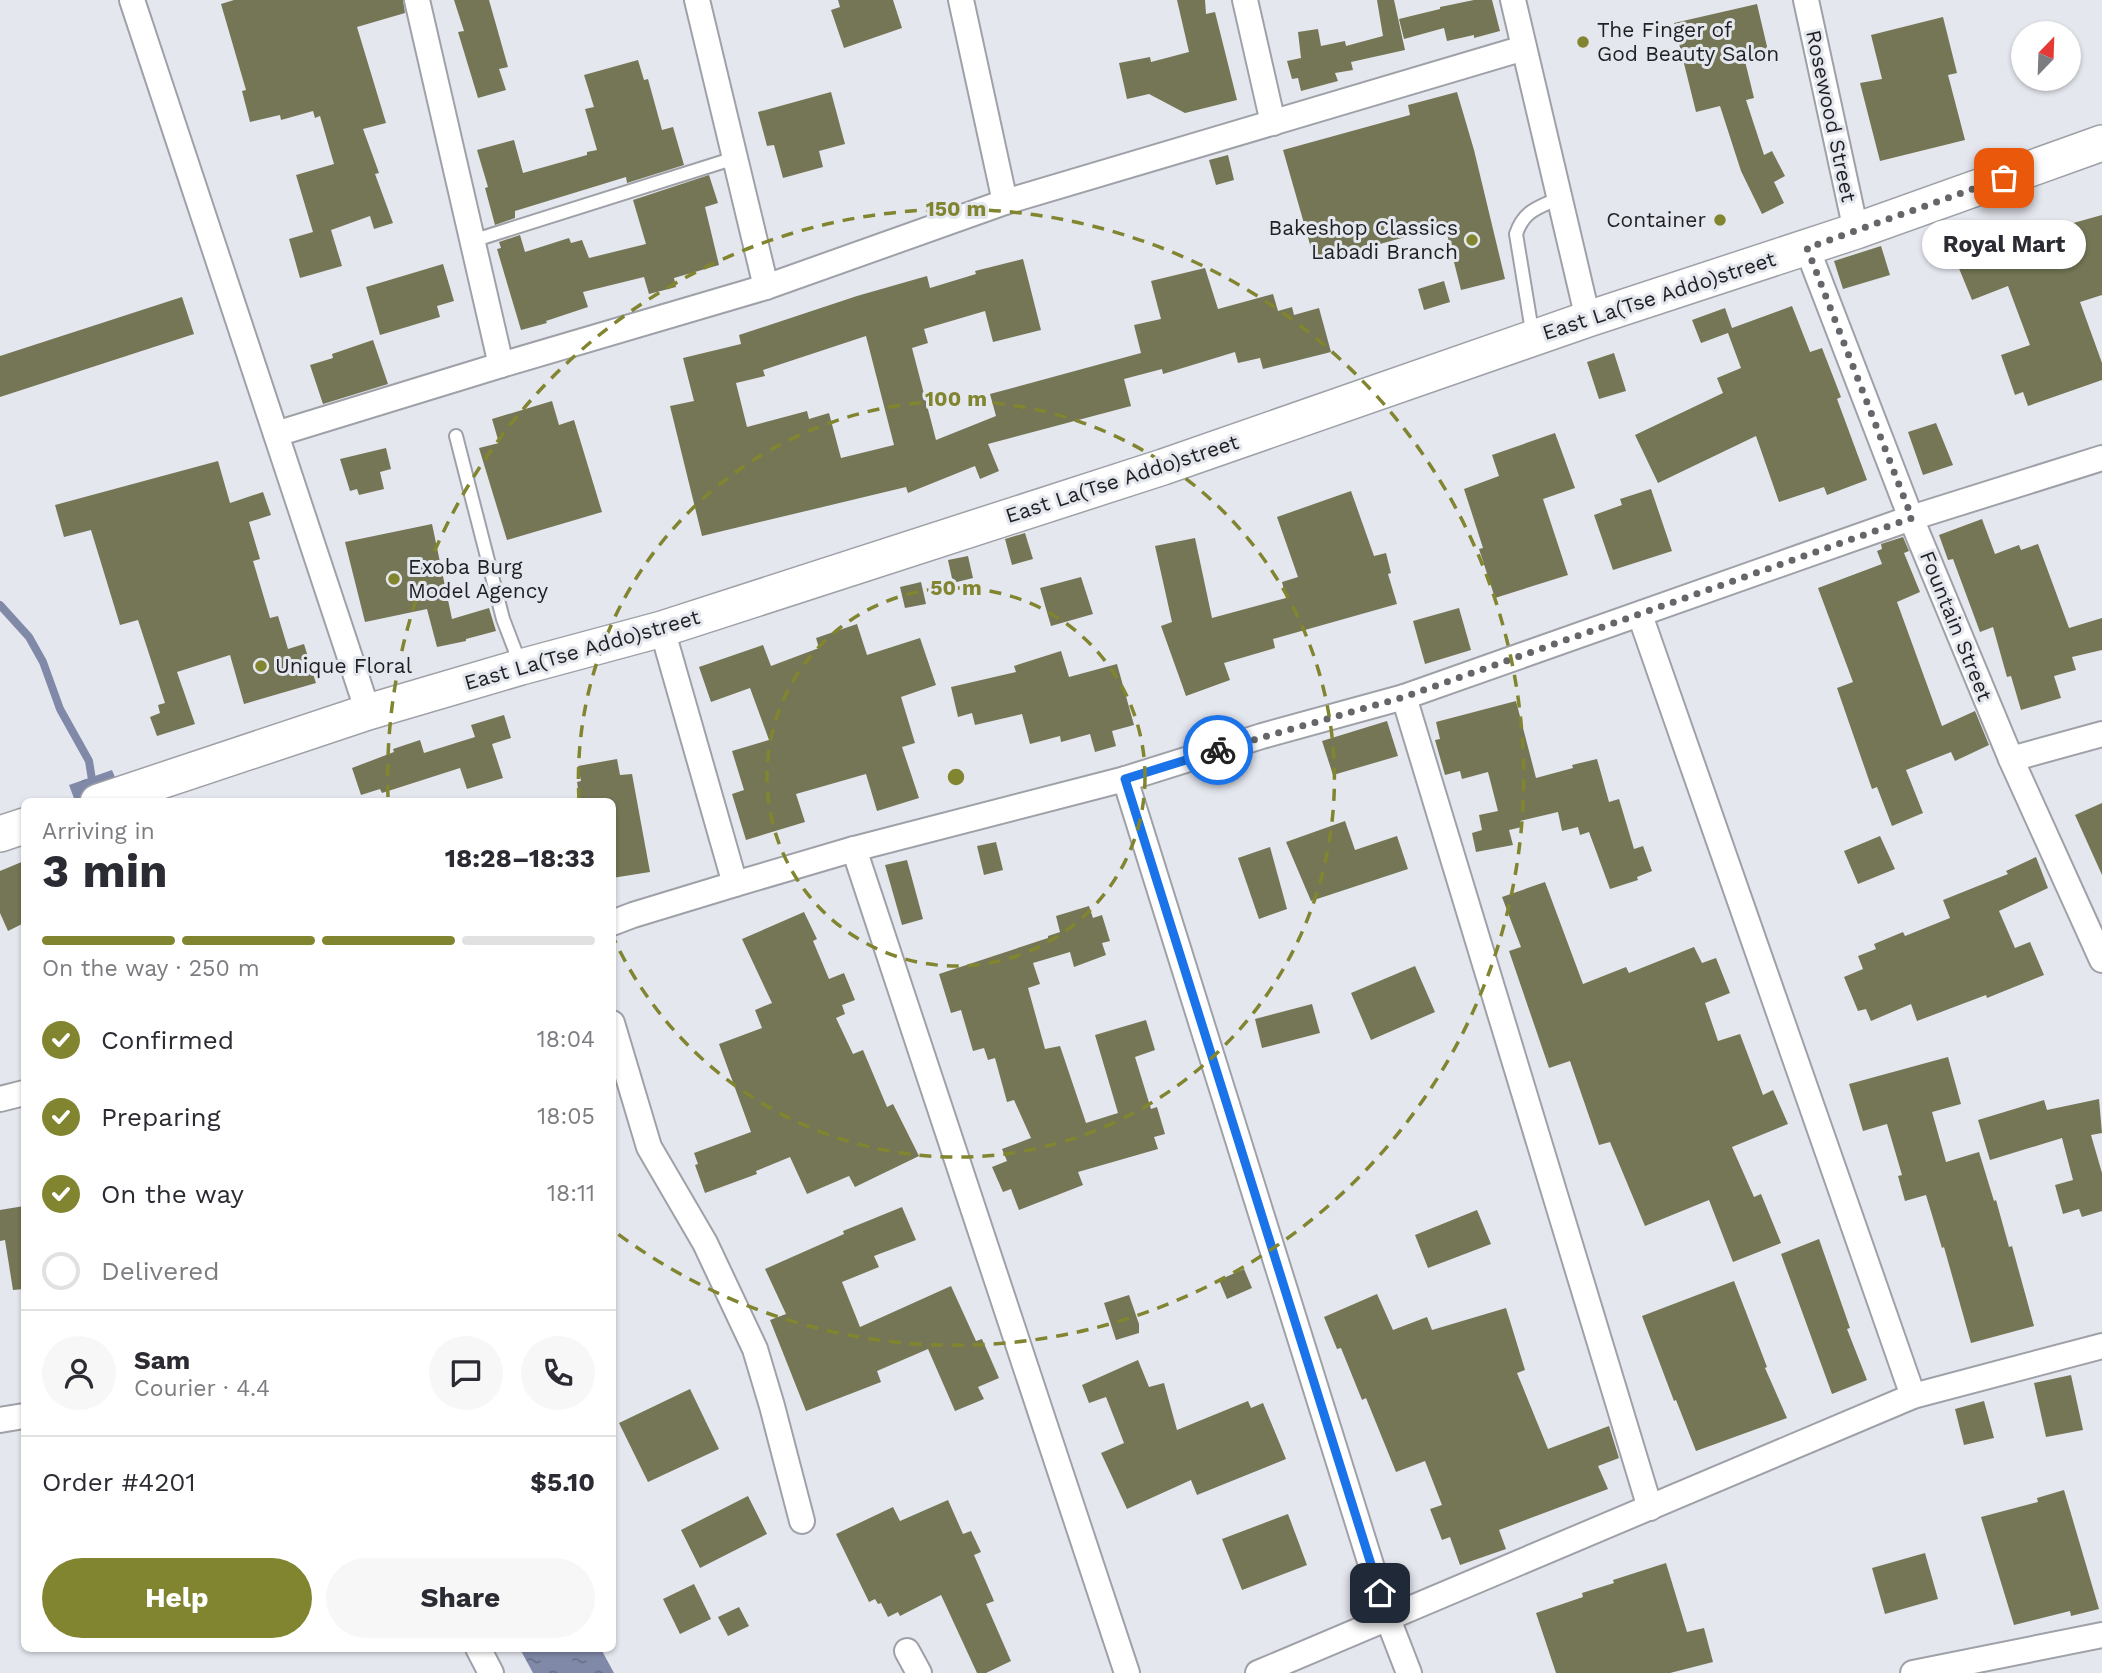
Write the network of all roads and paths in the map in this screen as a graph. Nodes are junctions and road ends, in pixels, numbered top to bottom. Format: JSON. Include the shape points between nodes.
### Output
{"nodes":[{"id":1,"x":132,"y":0,"type":"edge"},
{"id":2,"x":417,"y":0,"type":"edge"},
{"id":3,"x":697,"y":0,"type":"edge"},
{"id":4,"x":961,"y":0,"type":"edge"},
{"id":5,"x":1245,"y":0,"type":"edge"},
{"id":6,"x":1513,"y":0,"type":"edge"},
{"id":7,"x":1806,"y":0,"type":"edge"},
{"id":8,"x":1524,"y":48,"type":"junction"},
{"id":9,"x":1273,"y":123,"type":"junction"},
{"id":10,"x":2102,"y":142,"type":"edge"},
{"id":11,"x":735,"y":158,"type":"junction"},
{"id":12,"x":1559,"y":198,"type":"junction"},
{"id":13,"x":1005,"y":202,"type":"junction"},
{"id":14,"x":1856,"y":231,"type":"junction"},
{"id":15,"x":472,"y":241,"type":"junction"},
{"id":16,"x":1807,"y":248,"type":"junction"},
{"id":17,"x":766,"y":287,"type":"junction"},
{"id":18,"x":1588,"y":318,"type":"junction"},
{"id":19,"x":1533,"y":338,"type":"junction"},
{"id":20,"x":501,"y":365,"type":"junction"},
{"id":21,"x":276,"y":434,"type":"junction"},
{"id":22,"x":456,"y":436,"type":"dead end"},
{"id":23,"x":2102,"y":458,"type":"edge"},
{"id":24,"x":1912,"y":518,"type":"junction"},
{"id":25,"x":1640,"y":615,"type":"junction"},
{"id":26,"x":662,"y":629,"type":"junction"},
{"id":27,"x":522,"y":667,"type":"junction"},
{"id":28,"x":1404,"y":697,"type":"junction"},
{"id":29,"x":368,"y":712,"type":"junction"},
{"id":30,"x":2102,"y":734,"type":"edge"},
{"id":31,"x":2011,"y":759,"type":"junction"},
{"id":32,"x":1125,"y":779,"type":"junction"},
{"id":33,"x":110,"y":798,"type":"edge"},
{"id":34,"x":21,"y":827,"type":"edge"},
{"id":35,"x":0,"y":834,"type":"edge"},
{"id":36,"x":854,"y":849,"type":"junction"},
{"id":37,"x":735,"y":884,"type":"junction"},
{"id":38,"x":616,"y":921,"type":"edge"},
{"id":39,"x":2102,"y":960,"type":"edge"},
{"id":40,"x":616,"y":1036,"type":"edge"},
{"id":41,"x":21,"y":1094,"type":"edge"},
{"id":42,"x":0,"y":1099,"type":"edge"},
{"id":43,"x":2102,"y":1346,"type":"edge"},
{"id":44,"x":1913,"y":1396,"type":"junction"},
{"id":45,"x":21,"y":1416,"type":"edge"},
{"id":46,"x":0,"y":1420,"type":"edge"},
{"id":47,"x":1650,"y":1508,"type":"junction"},
{"id":48,"x":802,"y":1521,"type":"dead end"},
{"id":49,"x":1388,"y":1619,"type":"junction"},
{"id":50,"x":2102,"y":1635,"type":"edge"},
{"id":51,"x":907,"y":1651,"type":"dead end"},
{"id":52,"x":480,"y":1652,"type":"edge"},
{"id":53,"x":491,"y":1673,"type":"edge"},
{"id":54,"x":919,"y":1673,"type":"edge"},
{"id":55,"x":1127,"y":1673,"type":"edge"},
{"id":56,"x":1258,"y":1673,"type":"edge"},
{"id":57,"x":1409,"y":1673,"type":"edge"},
{"id":58,"x":1913,"y":1673,"type":"edge"}],
"edges":[{"from":1,"to":21,"type":"street"},
{"from":2,"to":15,"type":"street"},
{"from":3,"to":11,"type":"street"},
{"from":4,"to":13,"type":"street"},
{"from":5,"to":9,"type":"street"},
{"from":6,"to":8,"type":"street"},
{"from":7,"to":14,"type":"street","name":"Rosewood Street"},
{"from":8,"to":9,"type":"street"},
{"from":8,"to":12,"type":"street"},
{"from":9,"to":13,"type":"street"},
{"from":10,"to":14,"type":"street","name":"East La(Tse Addo)street"},
{"from":11,"to":15,"type":"lane"},
{"from":11,"to":17,"type":"street"},
{"from":12,"to":18,"type":"street"},
{"from":12,"to":19,"type":"lane","via":[[1529,212],[1516,234]]},
{"from":13,"to":17,"type":"street"},
{"from":14,"to":16,"type":"street","name":"East La(Tse Addo)street"},
{"from":15,"to":20,"type":"street"},
{"from":16,"to":18,"type":"street","name":"East La(Tse Addo)street"},
{"from":16,"to":24,"type":"street","name":"Fountain Street"},
{"from":17,"to":20,"type":"street"},
{"from":18,"to":19,"type":"street","name":"East La(Tse Addo)street"},
{"from":19,"to":26,"type":"street","name":"East La(Tse Addo)street","via":[[1163,467]]},
{"from":20,"to":21,"type":"street"},
{"from":21,"to":29,"type":"street"},
{"from":22,"to":27,"type":"lane","via":[[503,619]]},
{"from":23,"to":24,"type":"street"},
{"from":24,"to":25,"type":"street"},
{"from":24,"to":31,"type":"street","name":"Fountain Street"},
{"from":25,"to":28,"type":"street"},
{"from":25,"to":44,"type":"street"},
{"from":26,"to":27,"type":"street","name":"East La(Tse Addo)street"},
{"from":26,"to":37,"type":"street"},
{"from":27,"to":29,"type":"street","name":"East La(Tse Addo)street"},
{"from":28,"to":32,"type":"street"},
{"from":28,"to":47,"type":"street"},
{"from":29,"to":33,"type":"street","name":"East La(Tse Addo)street"},
{"from":30,"to":31,"type":"street"},
{"from":31,"to":39,"type":"street","name":"Fountain Street"},
{"from":32,"to":36,"type":"street"},
{"from":32,"to":49,"type":"street"},
{"from":34,"to":35,"type":"street"},
{"from":36,"to":37,"type":"street"},
{"from":36,"to":55,"type":"street"},
{"from":37,"to":38,"type":"street"},
{"from":40,"to":48,"type":"street","via":[[649,1147],[705,1243],[755,1349]]},
{"from":41,"to":42,"type":"street"},
{"from":43,"to":44,"type":"street"},
{"from":44,"to":47,"type":"street"},
{"from":45,"to":46,"type":"street"},
{"from":47,"to":49,"type":"street"},
{"from":49,"to":56,"type":"street"},
{"from":49,"to":57,"type":"street"},
{"from":50,"to":58,"type":"street"},
{"from":51,"to":54,"type":"street"},
{"from":52,"to":53,"type":"street"}]}
